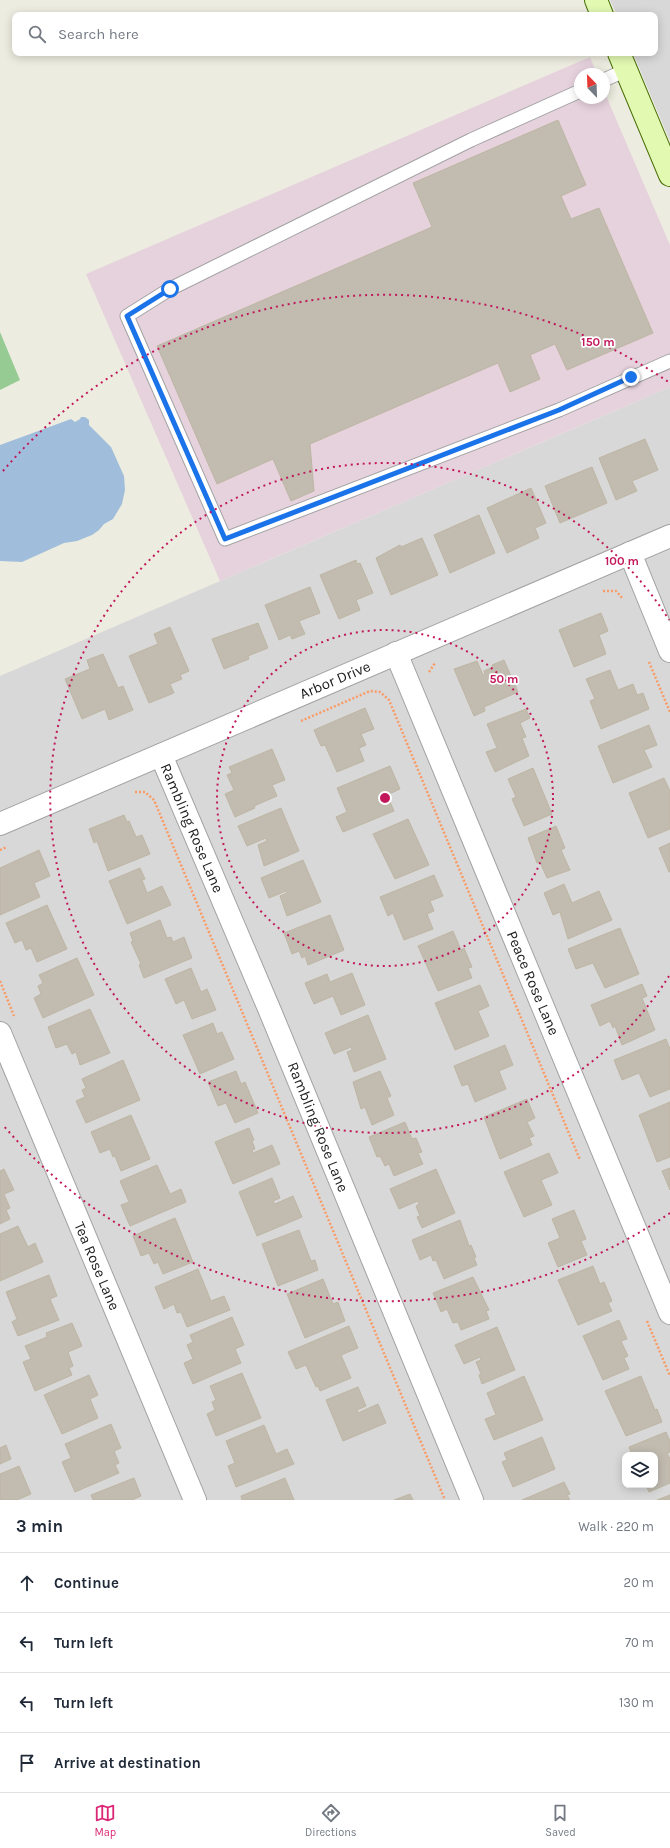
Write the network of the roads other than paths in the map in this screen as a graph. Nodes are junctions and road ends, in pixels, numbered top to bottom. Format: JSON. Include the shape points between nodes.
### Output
{"nodes":[{"id":1,"x":596,"y":0,"type":"edge"},
{"id":2,"x":601,"y":12,"type":"edge"},
{"id":3,"x":622,"y":61,"type":"edge"},
{"id":4,"x":610,"y":74,"type":"edge"},
{"id":5,"x":574,"y":93,"type":"edge"},
{"id":6,"x":670,"y":175,"type":"edge"},
{"id":7,"x":670,"y":362,"type":"edge"},
{"id":8,"x":670,"y":536,"type":"edge"},
{"id":9,"x":630,"y":554,"type":"junction"},
{"id":10,"x":670,"y":651,"type":"edge"},
{"id":11,"x":396,"y":653,"type":"junction"},
{"id":12,"x":161,"y":755,"type":"junction"},
{"id":13,"x":0,"y":824,"type":"edge"},
{"id":14,"x":0,"y":1033,"type":"edge"},
{"id":15,"x":670,"y":1313,"type":"edge"},
{"id":16,"x":195,"y":1500,"type":"edge"},
{"id":17,"x":472,"y":1500,"type":"edge"}],
"edges":[{"from":1,"to":2,"type":"street"},
{"from":3,"to":4,"type":"lane"},
{"from":3,"to":6,"type":"street"},
{"from":5,"to":7,"type":"lane","via":[[471,140],[170,289],[127,316],[225,539],[559,410]]},
{"from":8,"to":9,"type":"street","name":"Arbor Drive"},
{"from":9,"to":10,"type":"street"},
{"from":9,"to":11,"type":"street","name":"Arbor Drive"},
{"from":11,"to":12,"type":"street","name":"Arbor Drive"},
{"from":11,"to":15,"type":"street","name":"Peace Rose Lane"},
{"from":12,"to":13,"type":"street","name":"Arbor Drive"},
{"from":12,"to":17,"type":"street","name":"Rambling Rose Lane"},
{"from":14,"to":16,"type":"street","name":"Tea Rose Lane"}]}
